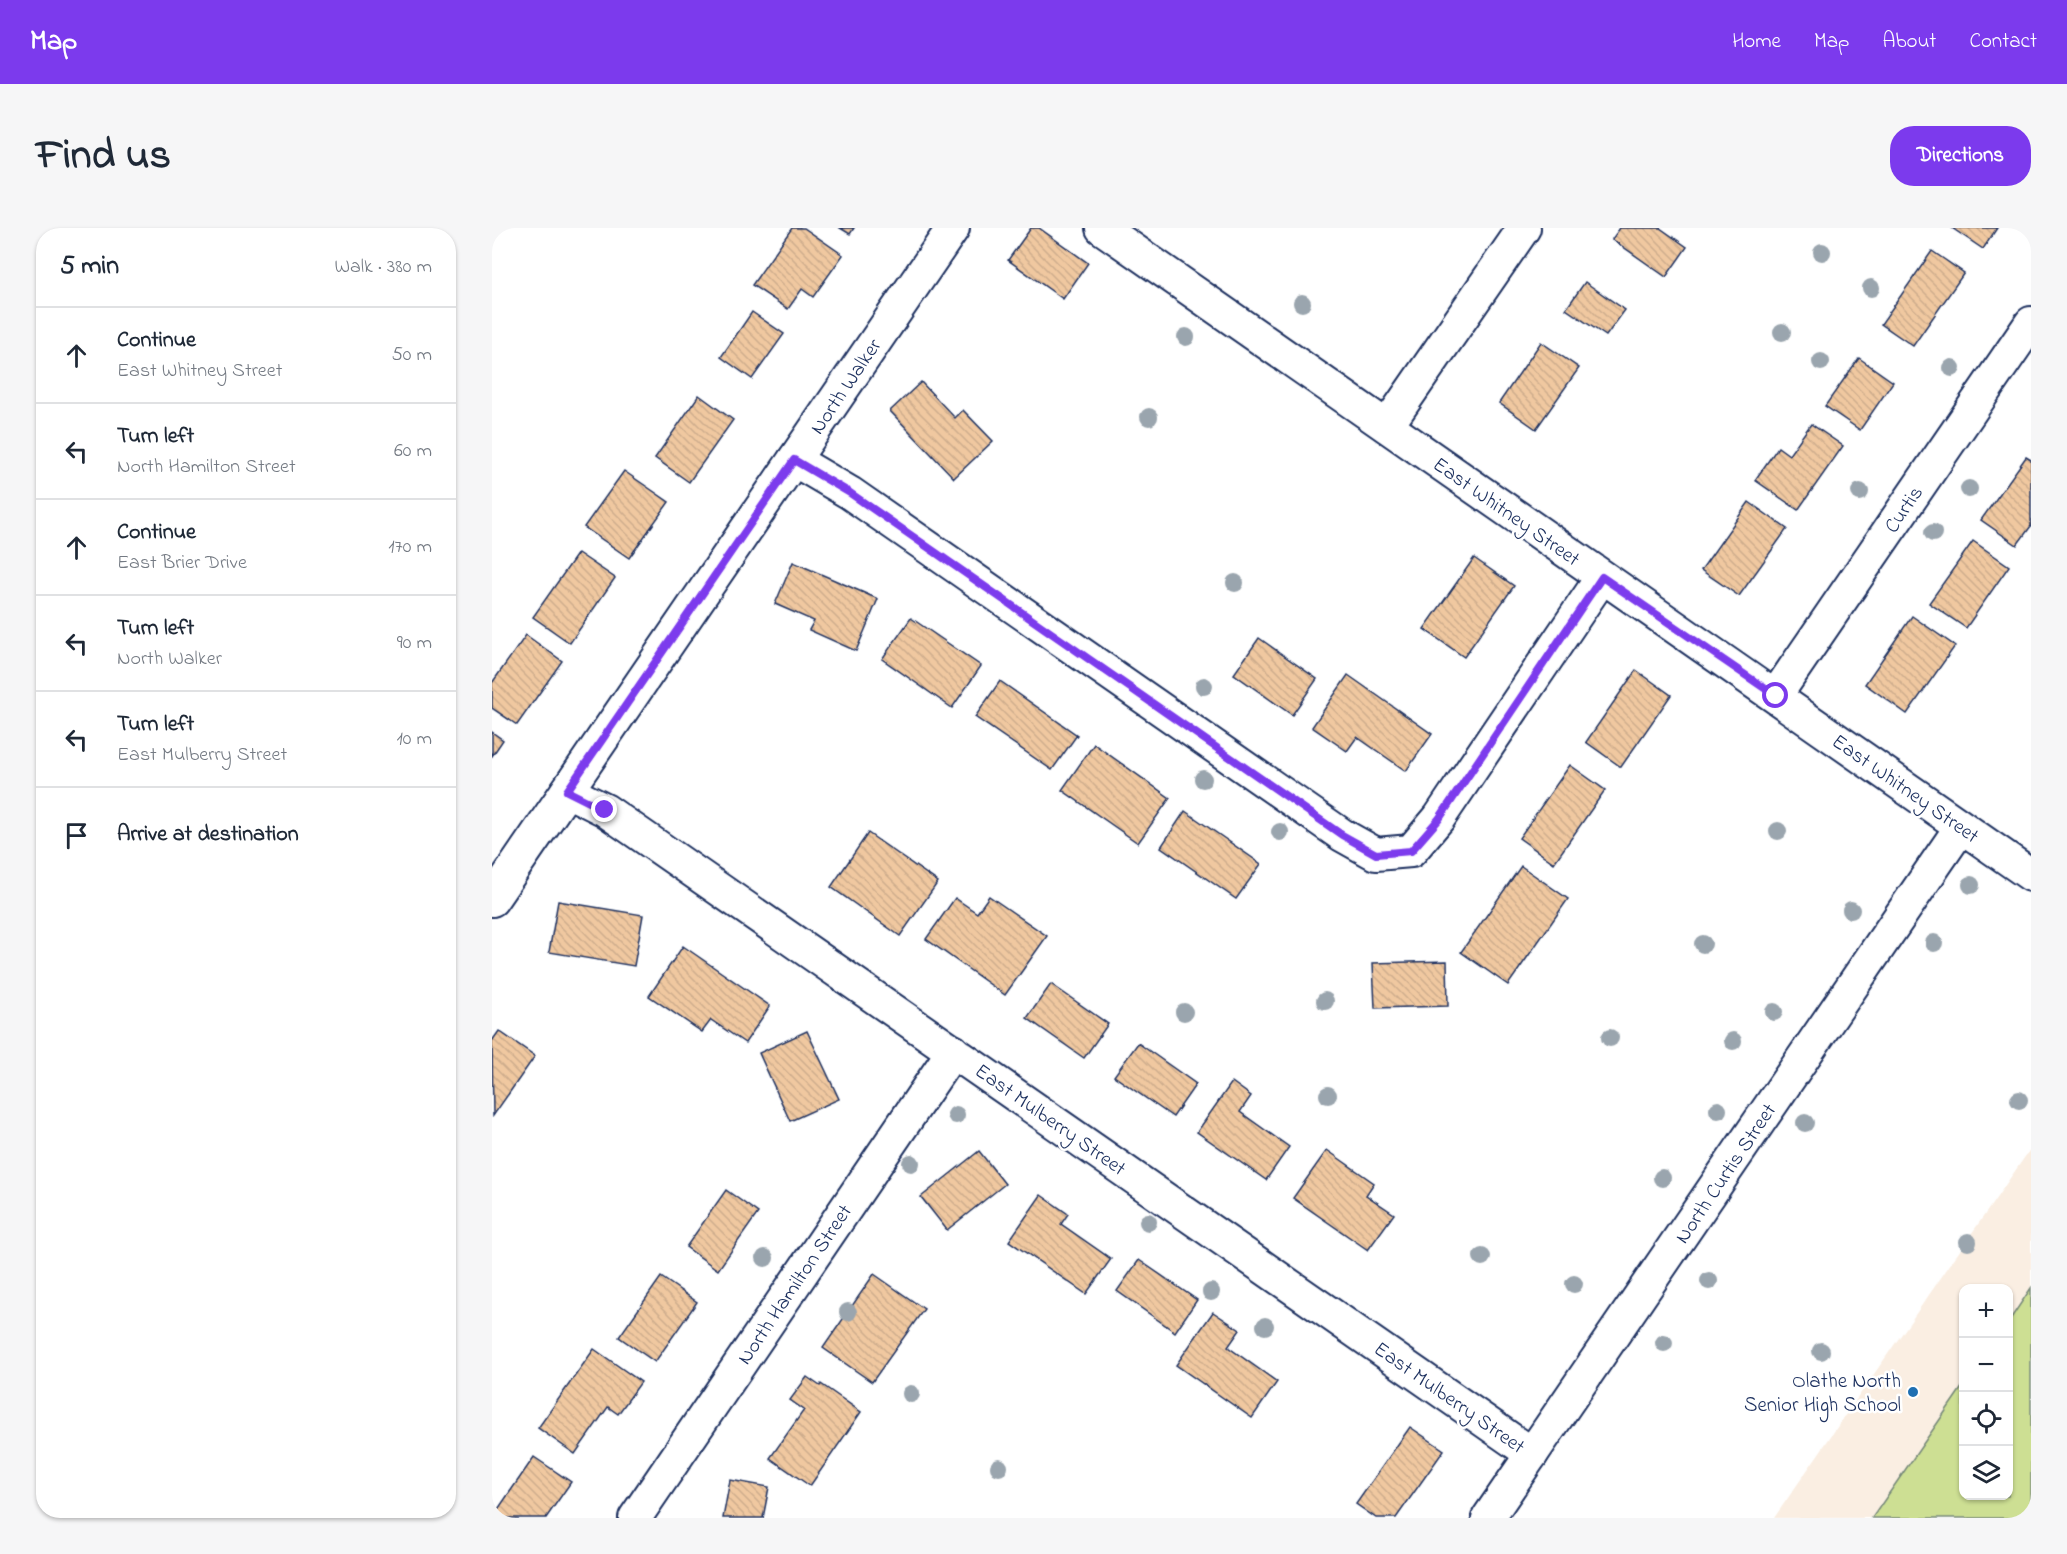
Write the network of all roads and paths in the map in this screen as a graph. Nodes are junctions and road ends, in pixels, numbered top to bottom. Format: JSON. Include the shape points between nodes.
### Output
{"nodes":[{"id":1,"x":953,"y":228,"type":"edge"},
{"id":2,"x":1102,"y":228,"type":"edge"},
{"id":3,"x":1524,"y":228,"type":"edge"},
{"id":4,"x":2031,"y":323,"type":"edge"},
{"id":5,"x":1387,"y":426,"type":"junction"},
{"id":6,"x":794,"y":460,"type":"junction"},
{"id":7,"x":1602,"y":577,"type":"junction"},
{"id":8,"x":1776,"y":696,"type":"junction"},
{"id":9,"x":567,"y":791,"type":"junction"},
{"id":10,"x":1961,"y":827,"type":"junction"},
{"id":11,"x":2031,"y":875,"type":"edge"},
{"id":12,"x":492,"y":900,"type":"edge"},
{"id":13,"x":953,"y":1051,"type":"junction"},
{"id":14,"x":1532,"y":1454,"type":"junction"},
{"id":15,"x":635,"y":1518,"type":"edge"},
{"id":16,"x":1488,"y":1518,"type":"edge"}],
"edges":[{"from":1,"to":6,"type":"street","name":"North Walker"},
{"from":2,"to":5,"type":"street","name":"East Whitney Street"},
{"from":3,"to":5,"type":"street"},
{"from":4,"to":8,"type":"street","name":"Curtis"},
{"from":5,"to":7,"type":"street","name":"East Whitney Street"},
{"from":6,"to":7,"type":"street","via":[[850,493],[1376,854],[1411,851],[1439,819]]},
{"from":6,"to":9,"type":"street","name":"North Walker"},
{"from":7,"to":8,"type":"street","name":"East Whitney Street"},
{"from":8,"to":10,"type":"street","name":"East Whitney Street"},
{"from":9,"to":12,"type":"street","name":"North Walker"},
{"from":9,"to":13,"type":"street","name":"East Mulberry Street","via":[[605,810]]},
{"from":10,"to":11,"type":"street","name":"East Whitney Street"},
{"from":10,"to":14,"type":"street","name":"North Curtis Street"},
{"from":13,"to":14,"type":"street","name":"East Mulberry Street"},
{"from":13,"to":15,"type":"street","name":"North Hamilton Street"},
{"from":14,"to":16,"type":"street","name":"North Curtis Street"}]}
